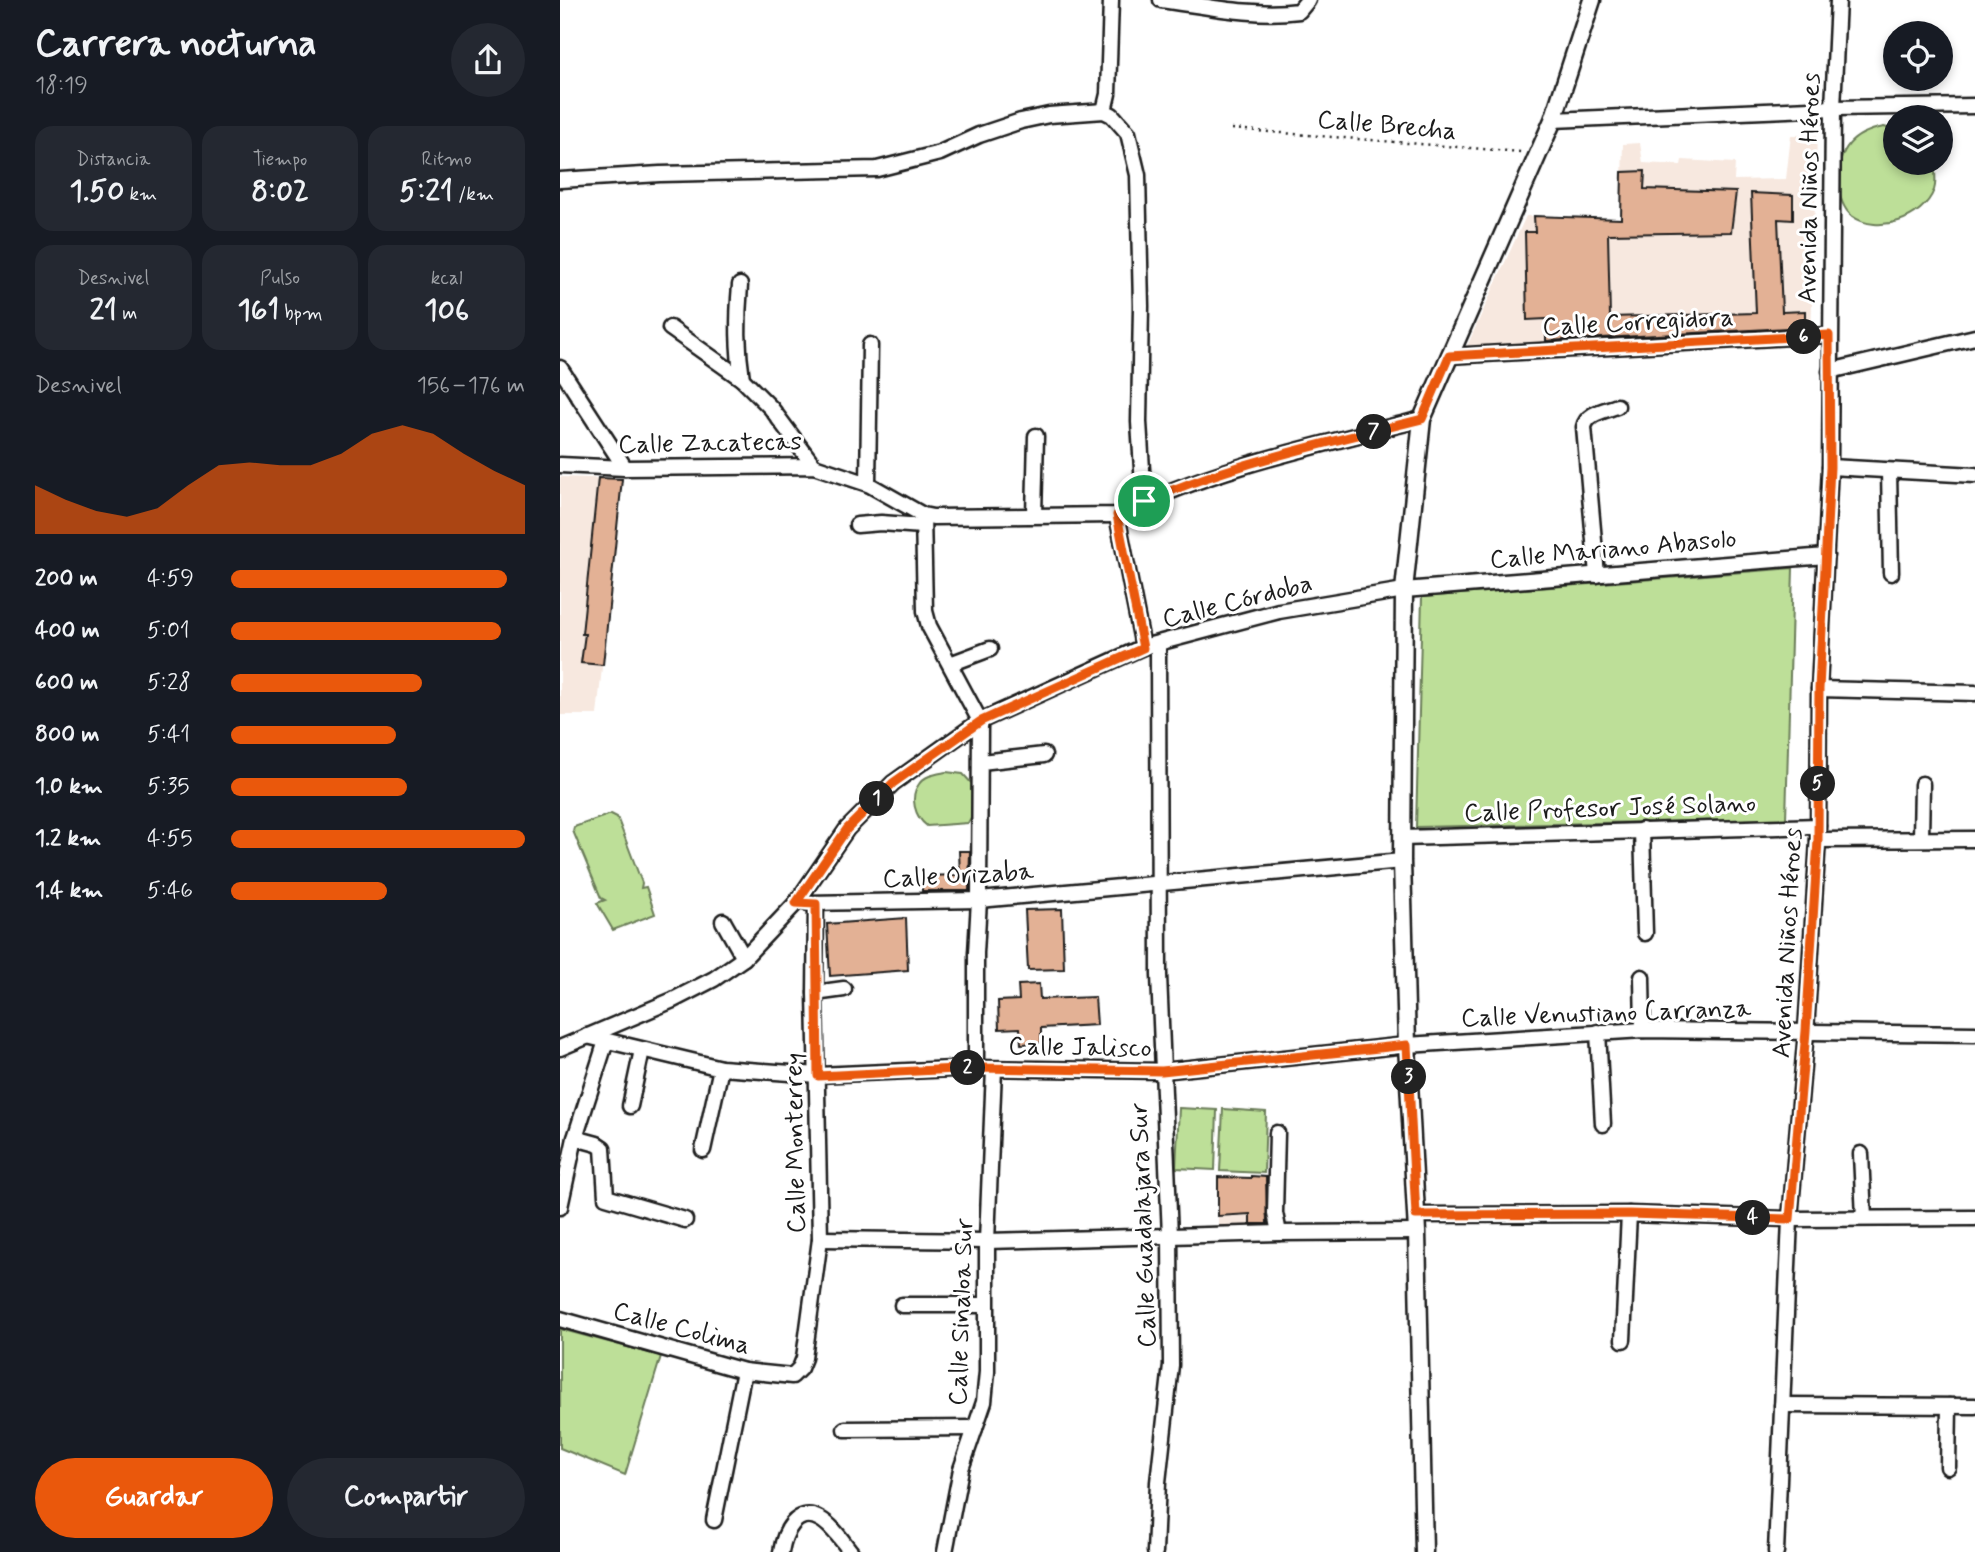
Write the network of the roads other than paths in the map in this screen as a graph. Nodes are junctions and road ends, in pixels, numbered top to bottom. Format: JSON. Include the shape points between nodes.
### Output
{"nodes":[{"id":1,"x":1111,"y":0,"type":"edge"},
{"id":2,"x":1161,"y":0,"type":"edge"},
{"id":3,"x":1308,"y":0,"type":"edge"},
{"id":4,"x":1592,"y":0,"type":"edge"},
{"id":5,"x":1838,"y":0,"type":"edge"},
{"id":6,"x":1975,"y":106,"type":"edge"},
{"id":7,"x":1833,"y":108,"type":"junction"},
{"id":8,"x":1104,"y":111,"type":"junction"},
{"id":9,"x":1553,"y":120,"type":"junction"},
{"id":10,"x":560,"y":180,"type":"edge"},
{"id":11,"x":740,"y":285,"type":"dead end"},
{"id":12,"x":670,"y":328,"type":"dead end"},
{"id":13,"x":1829,"y":335,"type":"junction"},
{"id":14,"x":1975,"y":337,"type":"edge"},
{"id":15,"x":870,"y":345,"type":"dead end"},
{"id":16,"x":1449,"y":356,"type":"junction"},
{"id":17,"x":560,"y":368,"type":"edge"},
{"id":18,"x":1830,"y":371,"type":"junction"},
{"id":19,"x":742,"y":379,"type":"junction"},
{"id":20,"x":1617,"y":406,"type":"dead end"},
{"id":21,"x":1422,"y":419,"type":"junction"},
{"id":22,"x":1036,"y":436,"type":"dead end"},
{"id":23,"x":560,"y":465,"type":"edge"},
{"id":24,"x":814,"y":466,"type":"junction"},
{"id":25,"x":1830,"y":467,"type":"junction"},
{"id":26,"x":625,"y":468,"type":"junction"},
{"id":27,"x":1889,"y":471,"type":"junction"},
{"id":28,"x":1975,"y":475,"type":"edge"},
{"id":29,"x":868,"y":484,"type":"junction"},
{"id":30,"x":1144,"y":501,"type":"junction"},
{"id":31,"x":1117,"y":515,"type":"junction"},
{"id":32,"x":1034,"y":516,"type":"junction"},
{"id":33,"x":923,"y":521,"type":"junction"},
{"id":34,"x":857,"y":525,"type":"dead end"},
{"id":35,"x":1826,"y":556,"type":"junction"},
{"id":36,"x":1891,"y":573,"type":"dead end"},
{"id":37,"x":1597,"y":575,"type":"junction"},
{"id":38,"x":1404,"y":590,"type":"junction"},
{"id":39,"x":1158,"y":644,"type":"junction"},
{"id":40,"x":1143,"y":648,"type":"junction"},
{"id":41,"x":990,"y":649,"type":"dead end"},
{"id":42,"x":950,"y":664,"type":"junction"},
{"id":43,"x":1819,"y":689,"type":"junction"},
{"id":44,"x":1975,"y":693,"type":"edge"},
{"id":45,"x":981,"y":721,"type":"junction"},
{"id":46,"x":1044,"y":755,"type":"dead end"},
{"id":47,"x":981,"y":762,"type":"junction"},
{"id":48,"x":1922,"y":784,"type":"dead end"},
{"id":49,"x":1642,"y":830,"type":"junction"},
{"id":50,"x":1818,"y":833,"type":"junction"},
{"id":51,"x":1402,"y":838,"type":"junction"},
{"id":52,"x":1921,"y":838,"type":"junction"},
{"id":53,"x":1975,"y":839,"type":"edge"},
{"id":54,"x":1402,"y":861,"type":"junction"},
{"id":55,"x":1160,"y":884,"type":"junction"},
{"id":56,"x":979,"y":900,"type":"junction"},
{"id":57,"x":796,"y":903,"type":"junction"},
{"id":58,"x":816,"y":904,"type":"junction"},
{"id":59,"x":723,"y":921,"type":"dead end"},
{"id":60,"x":1645,"y":933,"type":"dead end"},
{"id":61,"x":744,"y":958,"type":"junction"},
{"id":62,"x":1642,"y":976,"type":"dead end"},
{"id":63,"x":844,"y":989,"type":"dead end"},
{"id":64,"x":815,"y":993,"type":"junction"},
{"id":65,"x":1643,"y":1030,"type":"junction"},
{"id":66,"x":1806,"y":1031,"type":"junction"},
{"id":67,"x":1598,"y":1032,"type":"junction"},
{"id":68,"x":1975,"y":1034,"type":"edge"},
{"id":69,"x":587,"y":1036,"type":"junction"},
{"id":70,"x":606,"y":1041,"type":"junction"},
{"id":71,"x":1407,"y":1045,"type":"junction"},
{"id":72,"x":560,"y":1048,"type":"edge"},
{"id":73,"x":642,"y":1050,"type":"junction"},
{"id":74,"x":722,"y":1068,"type":"junction"},
{"id":75,"x":976,"y":1068,"type":"junction"},
{"id":76,"x":994,"y":1069,"type":"junction"},
{"id":77,"x":1162,"y":1071,"type":"junction"},
{"id":78,"x":818,"y":1076,"type":"junction"},
{"id":79,"x":630,"y":1106,"type":"dead end"},
{"id":80,"x":1602,"y":1124,"type":"dead end"},
{"id":81,"x":1277,"y":1133,"type":"dead end"},
{"id":82,"x":575,"y":1138,"type":"junction"},
{"id":83,"x":703,"y":1150,"type":"dead end"},
{"id":84,"x":1861,"y":1154,"type":"dead end"},
{"id":85,"x":560,"y":1207,"type":"edge"},
{"id":86,"x":1629,"y":1214,"type":"junction"},
{"id":87,"x":1416,"y":1215,"type":"junction"},
{"id":88,"x":1864,"y":1218,"type":"junction"},
{"id":89,"x":1975,"y":1218,"type":"edge"},
{"id":90,"x":1790,"y":1219,"type":"junction"},
{"id":91,"x":685,"y":1220,"type":"dead end"},
{"id":92,"x":1418,"y":1232,"type":"junction"},
{"id":93,"x":1279,"y":1233,"type":"junction"},
{"id":94,"x":1170,"y":1236,"type":"junction"},
{"id":95,"x":820,"y":1239,"type":"junction"},
{"id":96,"x":987,"y":1241,"type":"junction"},
{"id":97,"x":902,"y":1305,"type":"dead end"},
{"id":98,"x":986,"y":1305,"type":"junction"},
{"id":99,"x":560,"y":1319,"type":"edge"},
{"id":100,"x":1623,"y":1340,"type":"dead end"},
{"id":101,"x":744,"y":1371,"type":"junction"},
{"id":102,"x":792,"y":1376,"type":"joint"},
{"id":103,"x":1782,"y":1405,"type":"junction"},
{"id":104,"x":1949,"y":1406,"type":"junction"},
{"id":105,"x":1975,"y":1406,"type":"edge"},
{"id":106,"x":975,"y":1428,"type":"junction"},
{"id":107,"x":845,"y":1429,"type":"dead end"},
{"id":108,"x":1948,"y":1467,"type":"dead end"},
{"id":109,"x":714,"y":1520,"type":"dead end"},
{"id":110,"x":781,"y":1552,"type":"edge"},
{"id":111,"x":851,"y":1552,"type":"edge"},
{"id":112,"x":945,"y":1552,"type":"edge"},
{"id":113,"x":1155,"y":1552,"type":"edge"},
{"id":114,"x":1424,"y":1552,"type":"edge"},
{"id":115,"x":1776,"y":1552,"type":"edge"}],
"edges":[{"from":1,"to":8,"type":"street"},
{"from":2,"to":3,"type":"street","via":[[1283,13],[1299,11]]},
{"from":4,"to":9,"type":"street"},
{"from":5,"to":7,"type":"street","name":"Avenida Niños Héroes"},
{"from":6,"to":7,"type":"street"},
{"from":7,"to":9,"type":"street"},
{"from":7,"to":13,"type":"street","name":"Avenida Niños Héroes"},
{"from":8,"to":10,"type":"street","via":[[1021,121],[940,153],[877,169]]},
{"from":8,"to":30,"type":"street","via":[[1128,133],[1138,174],[1139,422]]},
{"from":9,"to":16,"type":"street"},
{"from":11,"to":19,"type":"street","via":[[737,351]]},
{"from":12,"to":19,"type":"street"},
{"from":13,"to":16,"type":"street","name":"Calle Corregidora"},
{"from":13,"to":18,"type":"street","name":"Avenida Niños Héroes"},
{"from":14,"to":18,"type":"street"},
{"from":15,"to":29,"type":"street"},
{"from":16,"to":21,"type":"street"},
{"from":17,"to":26,"type":"street"},
{"from":18,"to":25,"type":"street","name":"Avenida Niños Héroes"},
{"from":19,"to":24,"type":"street","via":[[772,408]]},
{"from":20,"to":37,"type":"street","via":[[1593,414],[1584,427]]},
{"from":21,"to":30,"type":"street","name":"Calle Zacatecas","via":[[1261,461]]},
{"from":21,"to":38,"type":"street"},
{"from":22,"to":32,"type":"street"},
{"from":23,"to":26,"type":"street","name":"Calle Zacatecas"},
{"from":24,"to":26,"type":"street","name":"Calle Zacatecas"},
{"from":24,"to":29,"type":"street","name":"Calle Zacatecas"},
{"from":25,"to":27,"type":"street"},
{"from":25,"to":35,"type":"street","name":"Avenida Niños Héroes"},
{"from":27,"to":28,"type":"street"},
{"from":27,"to":36,"type":"street"},
{"from":29,"to":33,"type":"street","name":"Calle Zacatecas"},
{"from":30,"to":31,"type":"street","name":"Calle Zacatecas"},
{"from":31,"to":32,"type":"street","name":"Calle Zacatecas"},
{"from":31,"to":40,"type":"street"},
{"from":32,"to":33,"type":"street","name":"Calle Zacatecas"},
{"from":33,"to":34,"type":"street"},
{"from":33,"to":42,"type":"street","via":[[925,611]]},
{"from":35,"to":37,"type":"street","name":"Calle Mariano Abasolo"},
{"from":35,"to":43,"type":"street","name":"Avenida Niños Héroes"},
{"from":37,"to":38,"type":"street","name":"Calle Mariano Abasolo"},
{"from":38,"to":39,"type":"street","name":"Calle Córdoba","via":[[1279,611]]},
{"from":38,"to":51,"type":"street"},
{"from":39,"to":40,"type":"street","name":"Calle Córdoba"},
{"from":39,"to":55,"type":"street","name":"Calle Guadalajara Sur"},
{"from":40,"to":45,"type":"street","name":"Calle Córdoba"},
{"from":41,"to":42,"type":"street"},
{"from":42,"to":45,"type":"street"},
{"from":43,"to":44,"type":"street"},
{"from":43,"to":50,"type":"street","name":"Avenida Niños Héroes"},
{"from":45,"to":47,"type":"street"},
{"from":45,"to":57,"type":"street","name":"Calle Córdoba","via":[[883,792],[847,829]]},
{"from":46,"to":47,"type":"street"},
{"from":47,"to":56,"type":"street"},
{"from":48,"to":52,"type":"street"},
{"from":49,"to":50,"type":"street","name":"Calle Profesor José Solano"},
{"from":49,"to":51,"type":"street","name":"Calle Profesor José Solano"},
{"from":49,"to":60,"type":"street"},
{"from":50,"to":52,"type":"street","name":"Calle Profesor José Solano"},
{"from":50,"to":66,"type":"street","name":"Avenida Niños Héroes"},
{"from":51,"to":54,"type":"street"},
{"from":52,"to":53,"type":"street","name":"Calle Profesor José Solano"},
{"from":54,"to":55,"type":"street","name":"Calle Orizaba"},
{"from":54,"to":71,"type":"street"},
{"from":55,"to":56,"type":"street","name":"Calle Orizaba"},
{"from":55,"to":77,"type":"street","name":"Calle Guadalajara Sur"},
{"from":56,"to":58,"type":"street","name":"Calle Orizaba"},
{"from":56,"to":75,"type":"street"},
{"from":57,"to":58,"type":"street","name":"Calle Orizaba"},
{"from":57,"to":61,"type":"street"},
{"from":58,"to":64,"type":"street","name":"Calle Monterrey"},
{"from":59,"to":61,"type":"street"},
{"from":61,"to":69,"type":"street","via":[[673,1000]]},
{"from":62,"to":65,"type":"street"},
{"from":63,"to":64,"type":"street"},
{"from":64,"to":78,"type":"street","name":"Calle Monterrey"},
{"from":65,"to":66,"type":"street","name":"Calle Venustiano Carranza"},
{"from":65,"to":67,"type":"street","name":"Calle Venustiano Carranza"},
{"from":66,"to":68,"type":"street","name":"Calle Venustiano Carranza"},
{"from":66,"to":90,"type":"street","name":"Avenida Niños Héroes"},
{"from":67,"to":71,"type":"street","name":"Calle Venustiano Carranza"},
{"from":67,"to":80,"type":"street"},
{"from":69,"to":70,"type":"street","name":"Calle Jalisco"},
{"from":69,"to":72,"type":"street"},
{"from":70,"to":73,"type":"street","name":"Calle Jalisco"},
{"from":70,"to":82,"type":"street"},
{"from":71,"to":77,"type":"street","name":"Calle Jalisco"},
{"from":71,"to":87,"type":"street"},
{"from":73,"to":74,"type":"street","name":"Calle Jalisco"},
{"from":73,"to":79,"type":"street"},
{"from":74,"to":78,"type":"street","name":"Calle Jalisco"},
{"from":74,"to":83,"type":"street"},
{"from":75,"to":76,"type":"street","name":"Calle Jalisco"},
{"from":75,"to":78,"type":"street","name":"Calle Jalisco"},
{"from":76,"to":77,"type":"street","name":"Calle Jalisco"},
{"from":76,"to":96,"type":"street","name":"Calle Sinaloa Sur"},
{"from":77,"to":94,"type":"street","name":"Calle Guadalajara Sur"},
{"from":78,"to":95,"type":"street","name":"Calle Monterrey"},
{"from":81,"to":93,"type":"street"},
{"from":82,"to":85,"type":"street"},
{"from":82,"to":91,"type":"street","via":[[603,1148],[606,1197]]},
{"from":84,"to":88,"type":"street"},
{"from":86,"to":87,"type":"street"},
{"from":86,"to":90,"type":"street"},
{"from":86,"to":100,"type":"street"},
{"from":87,"to":92,"type":"street"},
{"from":88,"to":89,"type":"street"},
{"from":88,"to":90,"type":"street"},
{"from":90,"to":103,"type":"street","name":"Avenida Niños Héroes"},
{"from":92,"to":93,"type":"street"},
{"from":92,"to":114,"type":"street"},
{"from":93,"to":94,"type":"street"},
{"from":94,"to":96,"type":"street"},
{"from":94,"to":113,"type":"street","name":"Calle Guadalajara Sur","via":[[1171,1365]]},
{"from":95,"to":96,"type":"street"},
{"from":95,"to":102,"type":"street","name":"Calle Monterrey","via":[[804,1358]]},
{"from":96,"to":98,"type":"street","name":"Calle Sinaloa Sur"},
{"from":97,"to":98,"type":"street"},
{"from":98,"to":106,"type":"street","name":"Calle Sinaloa Sur","via":[[987,1372]]},
{"from":99,"to":101,"type":"street","name":"Calle Colima"},
{"from":101,"to":102,"type":"street","name":"Calle Colima"},
{"from":101,"to":109,"type":"street"},
{"from":103,"to":104,"type":"street"},
{"from":103,"to":115,"type":"street","name":"Avenida Niños Héroes"},
{"from":104,"to":105,"type":"street"},
{"from":104,"to":108,"type":"street"},
{"from":106,"to":107,"type":"street"},
{"from":106,"to":112,"type":"street","name":"Calle Sinaloa Sur","via":[[961,1469]]},
{"from":110,"to":111,"type":"street","via":[[789,1526],[803,1517],[815,1517]]}]}
